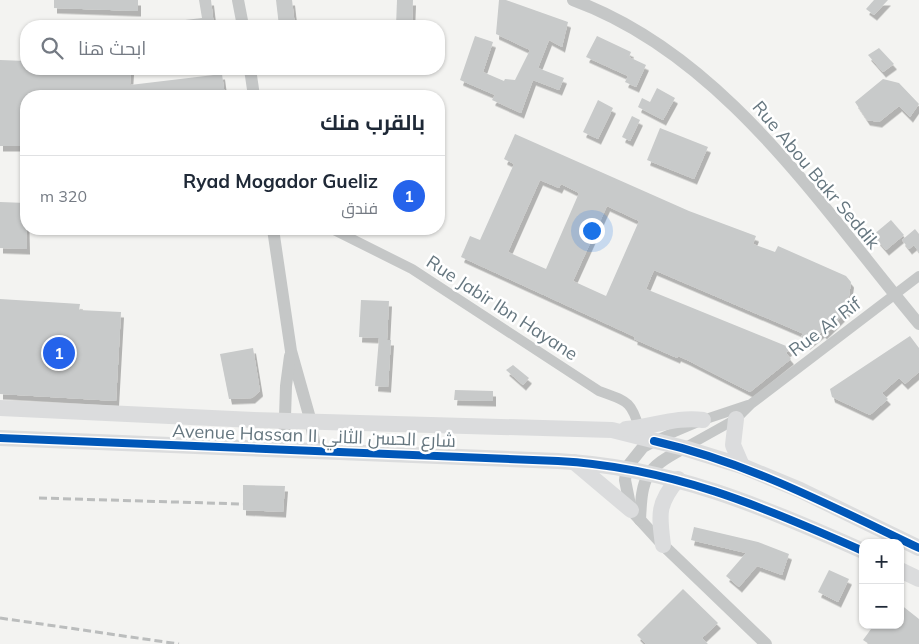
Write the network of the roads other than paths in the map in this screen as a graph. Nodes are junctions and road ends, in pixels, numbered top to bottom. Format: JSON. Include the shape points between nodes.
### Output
{"nodes":[{"id":1,"x":238,"y":0,"type":"edge"},
{"id":2,"x":572,"y":0,"type":"edge"},
{"id":3,"x":242,"y":20,"type":"edge"},
{"id":4,"x":251,"y":75,"type":"edge"},
{"id":5,"x":253,"y":90,"type":"edge"},
{"id":6,"x":274,"y":235,"type":"edge"},
{"id":7,"x":344,"y":235,"type":"edge"},
{"id":8,"x":919,"y":276,"type":"edge"},
{"id":9,"x":896,"y":296,"type":"junction"},
{"id":10,"x":919,"y":324,"type":"edge"},
{"id":11,"x":291,"y":350,"type":"junction"},
{"id":12,"x":751,"y":404,"type":"junction"},
{"id":13,"x":0,"y":408,"type":"edge"},
{"id":14,"x":736,"y":419,"type":"junction"},
{"id":15,"x":285,"y":420,"type":"junction"},
{"id":16,"x":703,"y":420,"type":"junction"},
{"id":17,"x":311,"y":422,"type":"junction"},
{"id":18,"x":639,"y":428,"type":"junction"},
{"id":19,"x":612,"y":430,"type":"junction"},
{"id":20,"x":0,"y":438,"type":"edge"},
{"id":21,"x":654,"y":440,"type":"junction"},
{"id":22,"x":284,"y":448,"type":"junction"},
{"id":23,"x":684,"y":448,"type":"junction"},
{"id":24,"x":315,"y":449,"type":"junction"},
{"id":25,"x":574,"y":462,"type":"junction"},
{"id":26,"x":742,"y":466,"type":"junction"},
{"id":27,"x":627,"y":467,"type":"junction"},
{"id":28,"x":649,"y":472,"type":"junction"},
{"id":29,"x":678,"y":479,"type":"junction"},
{"id":30,"x":635,"y":515,"type":"junction"},
{"id":31,"x":663,"y":545,"type":"junction"},
{"id":32,"x":919,"y":548,"type":"edge"},
{"id":33,"x":859,"y":549,"type":"edge"},
{"id":34,"x":904,"y":572,"type":"edge"},
{"id":35,"x":919,"y":579,"type":"edge"},
{"id":36,"x":766,"y":644,"type":"edge"}],
"edges":[{"from":1,"to":3,"type":"street"},
{"from":2,"to":9,"type":"street","name":"Rue Abou Bakr Seddik","via":[[626,25],[666,50],[741,112],[787,162]]},
{"from":4,"to":5,"type":"street"},
{"from":6,"to":11,"type":"street"},
{"from":7,"to":18,"type":"street","name":"Rue Jabir Ibn Hayane","via":[[412,269],[599,391],[625,401],[634,409]]},
{"from":8,"to":9,"type":"street","name":"Rue Ar Rif"},
{"from":9,"to":10,"type":"street","name":"Rue Abou Bakr Seddik"},
{"from":9,"to":12,"type":"street","name":"Rue Ar Rif"},
{"from":11,"to":15,"type":"street"},
{"from":11,"to":17,"type":"street"},
{"from":12,"to":14,"type":"street","name":"Rue Ar Rif"},
{"from":12,"to":16,"type":"street","name":"Rue Ar Rif"},
{"from":13,"to":15,"type":"main road","name":"Avenue Hassan II شارع الحسن الثاني"},
{"from":14,"to":23,"type":"street","name":"Rue Ar Rif"},
{"from":14,"to":26,"type":"main road","via":[[733,439]]},
{"from":15,"to":17,"type":"main road","name":"Avenue Hassan II شارع الحسن الثاني"},
{"from":15,"to":22,"type":"street"},
{"from":16,"to":18,"type":"main road","via":[[684,419]]},
{"from":16,"to":21,"type":"street","name":"Rue Ar Rif"},
{"from":17,"to":19,"type":"main road","name":"Avenue Hassan II شارع الحسن الثاني"},
{"from":17,"to":24,"type":"street"},
{"from":18,"to":19,"type":"main road"},
{"from":19,"to":21,"type":"main road","name":"Avenue Hassan II شارع الحسن الثاني"},
{"from":20,"to":22,"type":"main road","name":"Avenue Hassan II شارع الحسن الثاني"},
{"from":21,"to":23,"type":"main road","name":"Avenue Hassan II شارع الحسن الثاني"},
{"from":21,"to":27,"type":"street","name":"Rue Ar Rif","via":[[643,447]]},
{"from":22,"to":24,"type":"main road","name":"Avenue Hassan II شارع الحسن الثاني"},
{"from":23,"to":26,"type":"main road","name":"Avenue Hassan II شارع الحسن الثاني"},
{"from":23,"to":28,"type":"street","name":"Rue Ar Rif"},
{"from":24,"to":25,"type":"main road","name":"Avenue Hassan II شارع الحسن الثاني"},
{"from":25,"to":27,"type":"main road","name":"Avenue Hassan II شارع الحسن الثاني"},
{"from":25,"to":30,"type":"main road"},
{"from":26,"to":32,"type":"main road","name":"Avenue Hassan II شارع الحسن الثاني","via":[[800,490]]},
{"from":27,"to":28,"type":"main road","name":"Avenue Hassan II شارع الحسن الثاني"},
{"from":27,"to":30,"type":"street","via":[[626,480]]},
{"from":28,"to":29,"type":"main road","name":"Avenue Hassan II شارع الحسن الثاني"},
{"from":28,"to":30,"type":"street"},
{"from":29,"to":31,"type":"main road","via":[[660,508]]},
{"from":29,"to":33,"type":"main road","name":"Avenue Hassan II شارع الحسن الثاني","via":[[782,515]]},
{"from":30,"to":31,"type":"street"},
{"from":31,"to":36,"type":"street"},
{"from":34,"to":35,"type":"main road"}]}
